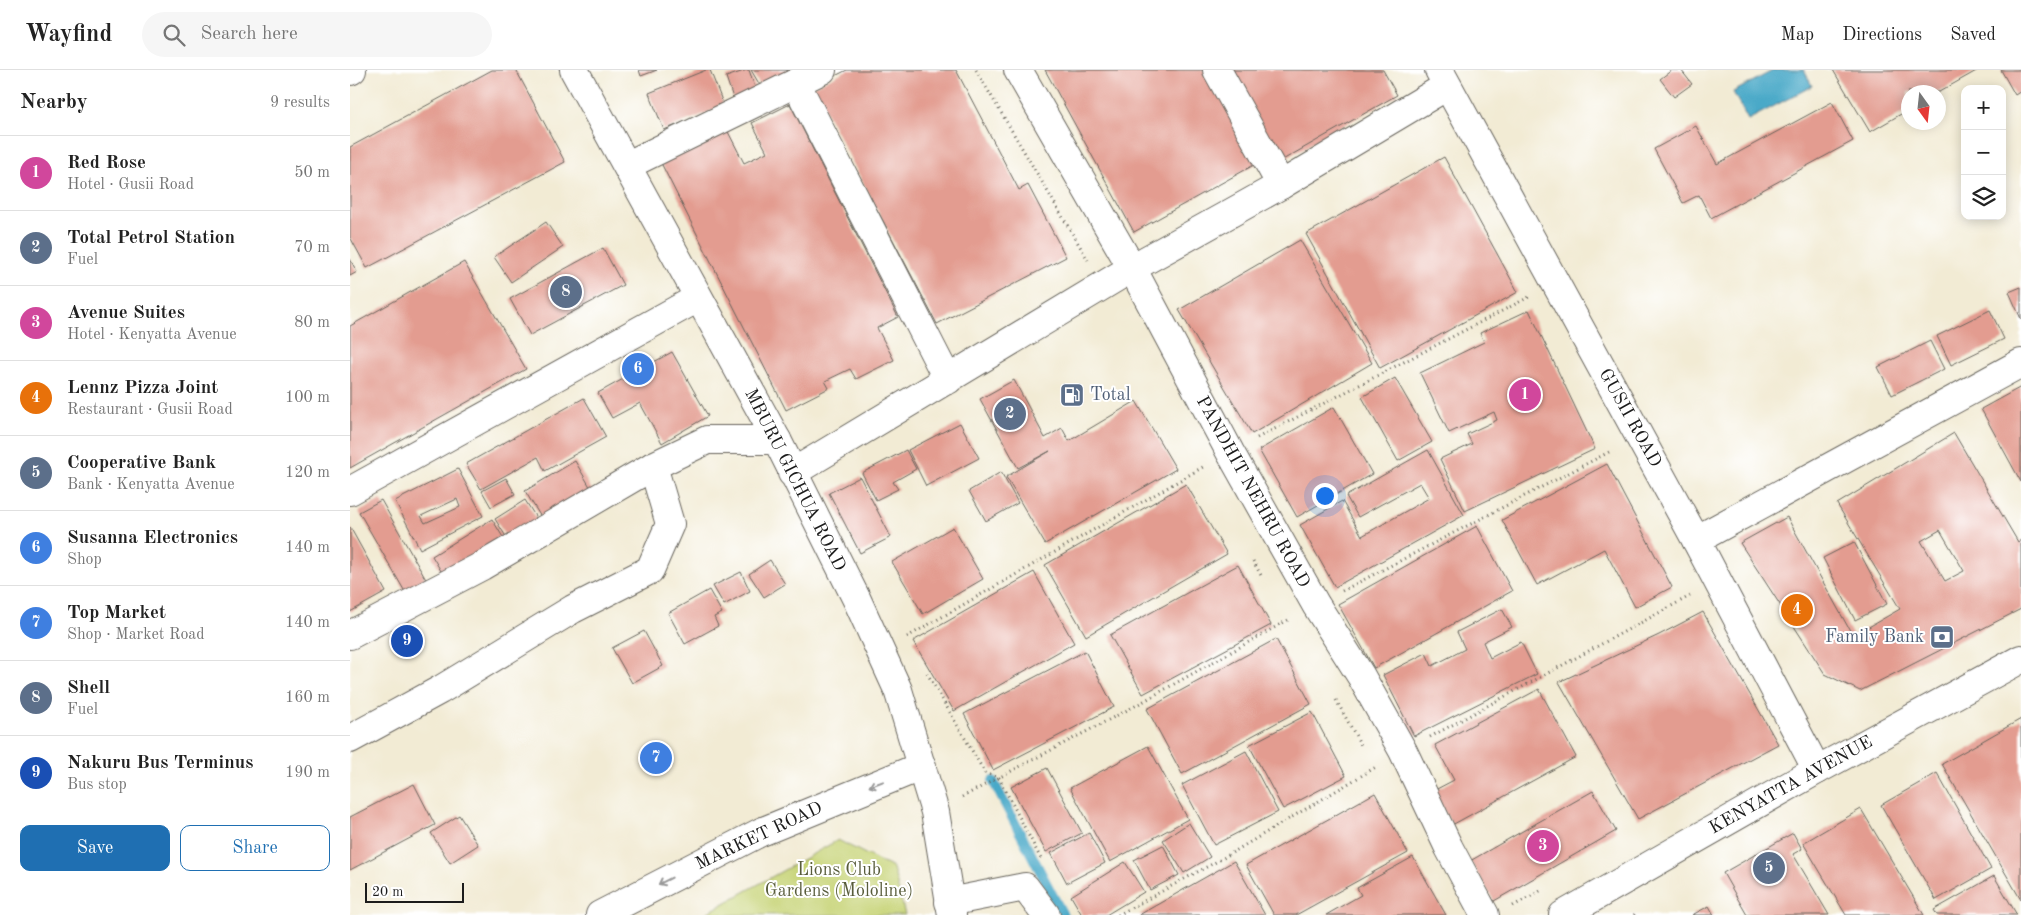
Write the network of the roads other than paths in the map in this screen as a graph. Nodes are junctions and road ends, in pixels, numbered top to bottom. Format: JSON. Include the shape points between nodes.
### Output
{"nodes":[{"id":1,"x":574,"y":70,"type":"edge"},
{"id":2,"x":822,"y":70,"type":"edge"},
{"id":3,"x":1018,"y":70,"type":"edge"},
{"id":4,"x":1217,"y":70,"type":"edge"},
{"id":5,"x":1443,"y":78,"type":"edge"},
{"id":6,"x":796,"y":83,"type":"junction"},
{"id":7,"x":628,"y":165,"type":"junction"},
{"id":8,"x":1281,"y":185,"type":"junction"},
{"id":9,"x":1132,"y":268,"type":"junction"},
{"id":10,"x":698,"y":298,"type":"junction"},
{"id":11,"x":2021,"y":363,"type":"edge"},
{"id":12,"x":948,"y":380,"type":"junction"},
{"id":13,"x":776,"y":440,"type":"junction"},
{"id":14,"x":653,"y":466,"type":"junction"},
{"id":15,"x":792,"y":473,"type":"junction"},
{"id":16,"x":350,"y":491,"type":"edge"},
{"id":17,"x":1696,"y":540,"type":"junction"},
{"id":18,"x":350,"y":634,"type":"edge"},
{"id":19,"x":2021,"y":659,"type":"edge"},
{"id":20,"x":350,"y":739,"type":"edge"},
{"id":21,"x":922,"y":766,"type":"junction"},
{"id":22,"x":1817,"y":770,"type":"junction"},
{"id":23,"x":951,"y":909,"type":"edge"},
{"id":24,"x":600,"y":915,"type":"edge"},
{"id":25,"x":1046,"y":915,"type":"edge"},
{"id":26,"x":1485,"y":915,"type":"edge"},
{"id":27,"x":1564,"y":915,"type":"edge"}],
"edges":[{"from":1,"to":7,"type":"street","name":"MBURU GICHUA ROAD"},
{"from":2,"to":6,"type":"street"},
{"from":3,"to":9,"type":"street","name":"PANDHIT NEHRU ROAD"},
{"from":4,"to":8,"type":"street"},
{"from":5,"to":8,"type":"street"},
{"from":5,"to":17,"type":"street","name":"GUSII ROAD"},
{"from":6,"to":7,"type":"street"},
{"from":6,"to":12,"type":"street"},
{"from":7,"to":10,"type":"street","name":"MBURU GICHUA ROAD"},
{"from":8,"to":9,"type":"street"},
{"from":9,"to":12,"type":"street"},
{"from":9,"to":26,"type":"street","name":"PANDHIT NEHRU ROAD","via":[[1230,452],[1403,751]]},
{"from":10,"to":13,"type":"street","name":"MBURU GICHUA ROAD"},
{"from":10,"to":16,"type":"street"},
{"from":11,"to":17,"type":"street"},
{"from":12,"to":15,"type":"street"},
{"from":13,"to":14,"type":"street","via":[[707,440]]},
{"from":13,"to":15,"type":"street","name":"MBURU GICHUA ROAD"},
{"from":14,"to":18,"type":"street","via":[[482,566]]},
{"from":14,"to":20,"type":"street","via":[[670,524],[650,570],[573,609],[440,690]]},
{"from":15,"to":21,"type":"street","name":"MBURU GICHUA ROAD","via":[[898,690]]},
{"from":17,"to":22,"type":"street","name":"GUSII ROAD"},
{"from":19,"to":22,"type":"street","name":"KENYATTA AVENUE"},
{"from":21,"to":23,"type":"street","name":"MBURU GICHUA ROAD","via":[[935,812]]},
{"from":21,"to":24,"type":"street","name":"MARKET ROAD","one_way":true,"via":[[762,832]]},
{"from":22,"to":27,"type":"street","name":"KENYATTA AVENUE"},
{"from":23,"to":25,"type":"street","via":[[1025,887]]}]}
